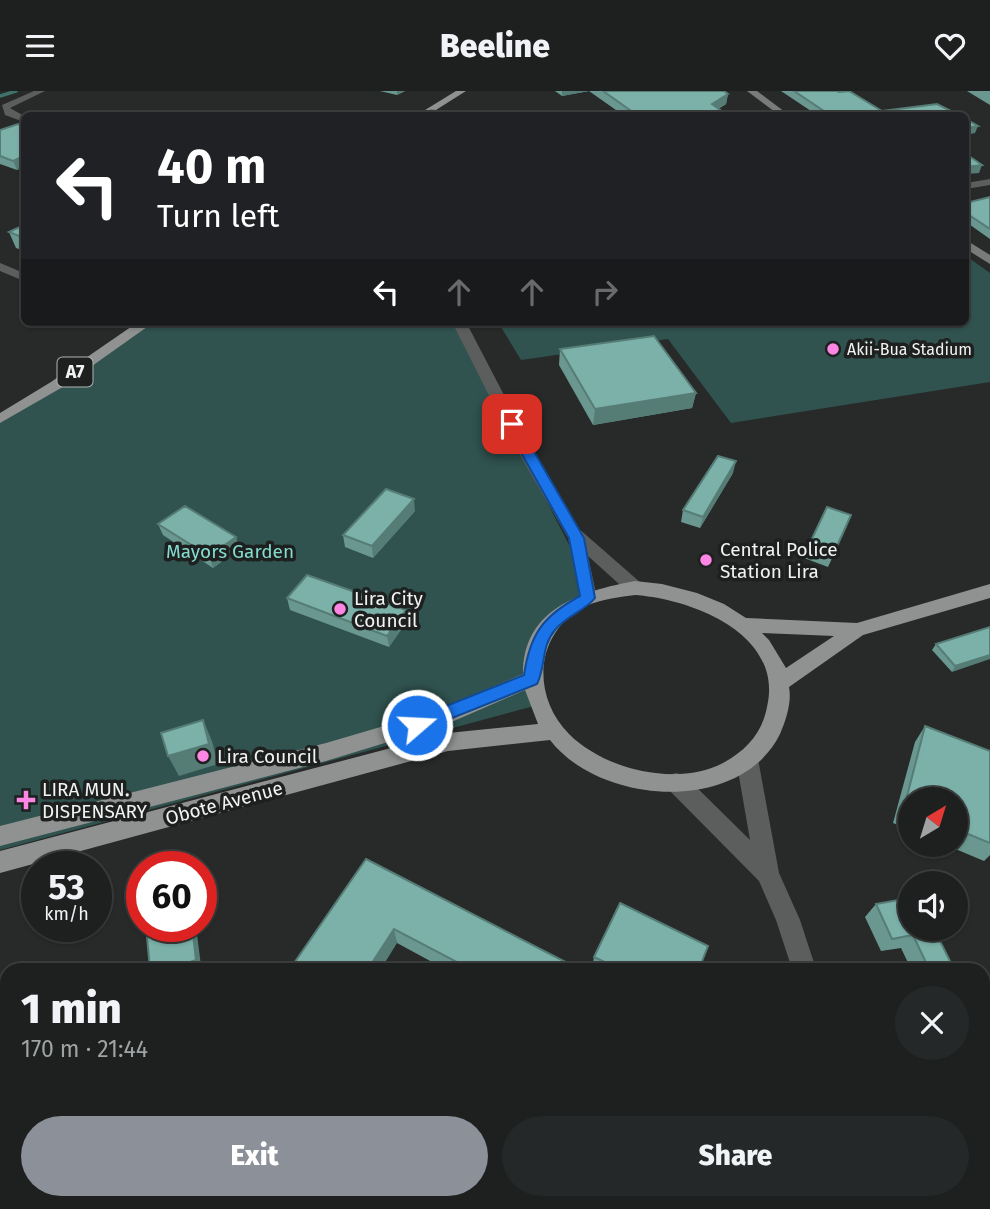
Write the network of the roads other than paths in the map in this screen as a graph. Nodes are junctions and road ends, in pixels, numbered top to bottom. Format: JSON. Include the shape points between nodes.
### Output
{"nodes":[{"id":1,"x":41,"y":91,"type":"edge"},
{"id":2,"x":462,"y":91,"type":"edge"},
{"id":3,"x":751,"y":91,"type":"edge"},
{"id":4,"x":427,"y":112,"type":"edge"},
{"id":5,"x":780,"y":112,"type":"edge"},
{"id":6,"x":21,"y":118,"type":"edge"},
{"id":7,"x":990,"y":182,"type":"edge"},
{"id":8,"x":969,"y":186,"type":"edge"},
{"id":9,"x":969,"y":246,"type":"edge"},
{"id":10,"x":990,"y":261,"type":"edge"},
{"id":11,"x":0,"y":267,"type":"edge"},
{"id":12,"x":21,"y":276,"type":"edge"},
{"id":13,"x":135,"y":326,"type":"edge"},
{"id":14,"x":461,"y":326,"type":"edge"},
{"id":15,"x":0,"y":419,"type":"edge"},
{"id":16,"x":576,"y":538,"type":"junction"},
{"id":17,"x":635,"y":588,"type":"junction"},
{"id":18,"x":990,"y":591,"type":"edge"},
{"id":19,"x":588,"y":598,"type":"junction"},
{"id":20,"x":743,"y":625,"type":"junction"},
{"id":21,"x":857,"y":630,"type":"junction"},
{"id":22,"x":532,"y":679,"type":"junction"},
{"id":23,"x":779,"y":683,"type":"junction"},
{"id":24,"x":554,"y":731,"type":"junction"},
{"id":25,"x":747,"y":759,"type":"junction"},
{"id":26,"x":676,"y":782,"type":"junction"},
{"id":27,"x":0,"y":836,"type":"edge"},
{"id":28,"x":0,"y":862,"type":"edge"},
{"id":29,"x":767,"y":873,"type":"junction"},
{"id":30,"x":802,"y":963,"type":"edge"}],
"edges":[{"from":1,"to":6,"type":"street","via":[[5,107]]},
{"from":2,"to":4,"type":"main road"},
{"from":3,"to":5,"type":"main road"},
{"from":7,"to":8,"type":"street"},
{"from":9,"to":10,"type":"main road"},
{"from":11,"to":12,"type":"street"},
{"from":13,"to":15,"type":"main road","number":"A7","via":[[57,385]]},
{"from":14,"to":16,"type":"street"},
{"from":16,"to":17,"type":"street"},
{"from":16,"to":19,"type":"street"},
{"from":17,"to":19,"type":"main road"},
{"from":17,"to":20,"type":"main road","via":[[698,598]]},
{"from":18,"to":21,"type":"main road"},
{"from":19,"to":22,"type":"main road","via":[[565,610],[548,627],[536,648]]},
{"from":20,"to":21,"type":"main road"},
{"from":20,"to":23,"type":"main road","via":[[766,651]]},
{"from":21,"to":23,"type":"main road"},
{"from":22,"to":24,"type":"main road","via":[[538,706]]},
{"from":22,"to":27,"type":"main road","name":"Obote Avenue","via":[[440,718]]},
{"from":23,"to":25,"type":"main road","via":[[779,711],[772,728]]},
{"from":24,"to":26,"type":"main road","via":[[578,753],[607,769],[642,780]]},
{"from":24,"to":28,"type":"main road","name":"Obote Avenue","via":[[448,742]]},
{"from":25,"to":26,"type":"main road","via":[[715,776]]},
{"from":25,"to":29,"type":"street"},
{"from":26,"to":29,"type":"street"},
{"from":29,"to":30,"type":"street"}]}
